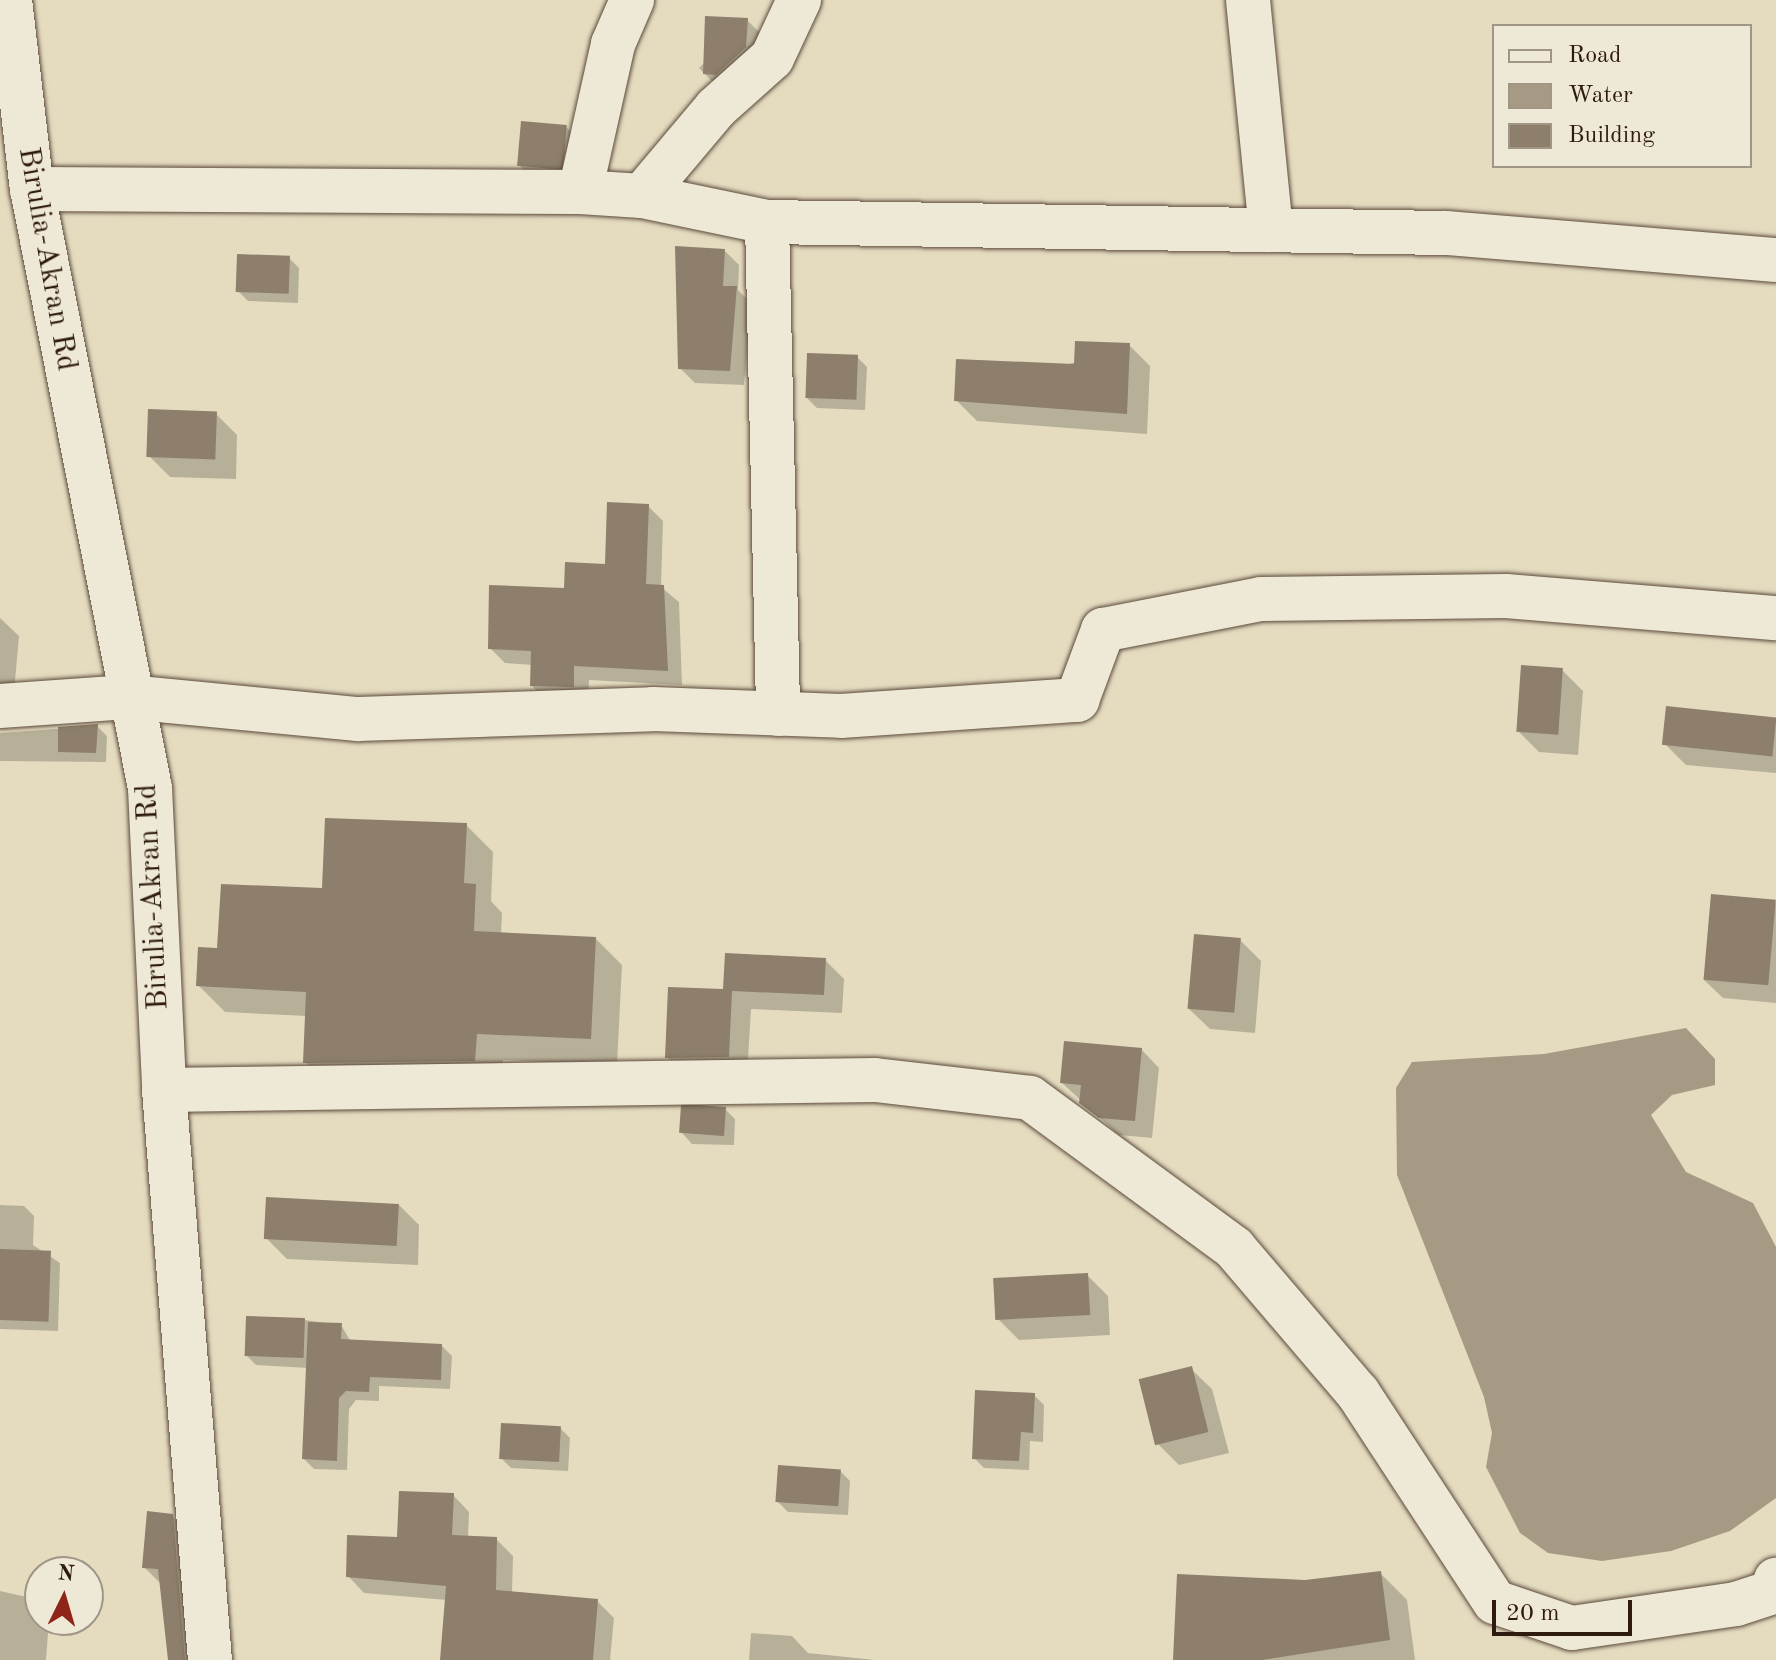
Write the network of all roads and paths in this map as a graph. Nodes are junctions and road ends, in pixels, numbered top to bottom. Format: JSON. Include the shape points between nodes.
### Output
{"nodes":[{"id":1,"x":10,"y":0,"type":"edge"},
{"id":2,"x":632,"y":0,"type":"edge"},
{"id":3,"x":799,"y":0,"type":"edge"},
{"id":4,"x":1248,"y":0,"type":"edge"},
{"id":5,"x":32,"y":189,"type":"junction"},
{"id":6,"x":580,"y":192,"type":"junction"},
{"id":7,"x":642,"y":196,"type":"junction"},
{"id":8,"x":767,"y":222,"type":"junction"},
{"id":9,"x":1271,"y":230,"type":"junction"},
{"id":10,"x":1776,"y":260,"type":"edge"},
{"id":11,"x":1776,"y":618,"type":"edge"},
{"id":12,"x":128,"y":697,"type":"junction"},
{"id":13,"x":0,"y":706,"type":"edge"},
{"id":14,"x":778,"y":714,"type":"junction"},
{"id":15,"x":164,"y":1090,"type":"junction"},
{"id":16,"x":1776,"y":1580,"type":"edge"},
{"id":17,"x":210,"y":1660,"type":"edge"}],
"edges":[{"from":1,"to":5,"type":"street","name":"Birulia-Akran Rd"},
{"from":2,"to":6,"type":"street","via":[[613,44]]},
{"from":3,"to":7,"type":"street","via":[[772,58],[716,108]]},
{"from":4,"to":9,"type":"street"},
{"from":5,"to":6,"type":"street"},
{"from":5,"to":12,"type":"street","name":"Birulia-Akran Rd"},
{"from":6,"to":7,"type":"street"},
{"from":7,"to":8,"type":"street"},
{"from":8,"to":9,"type":"street"},
{"from":8,"to":14,"type":"street"},
{"from":9,"to":10,"type":"street","via":[[1446,233]]},
{"from":11,"to":14,"type":"street","via":[[1506,596],[1261,599],[1103,630],[1077,700]]},
{"from":12,"to":13,"type":"street"},
{"from":12,"to":14,"type":"street","via":[[358,719],[653,709]]},
{"from":12,"to":15,"type":"street","name":"Birulia-Akran Rd","via":[[150,788]]},
{"from":15,"to":16,"type":"street","via":[[875,1080],[1030,1098],[1234,1248],[1358,1393],[1495,1602],[1572,1628],[1736,1604],[1772,1592]]},
{"from":15,"to":17,"type":"street","name":"Birulia-Akran Rd"}]}
